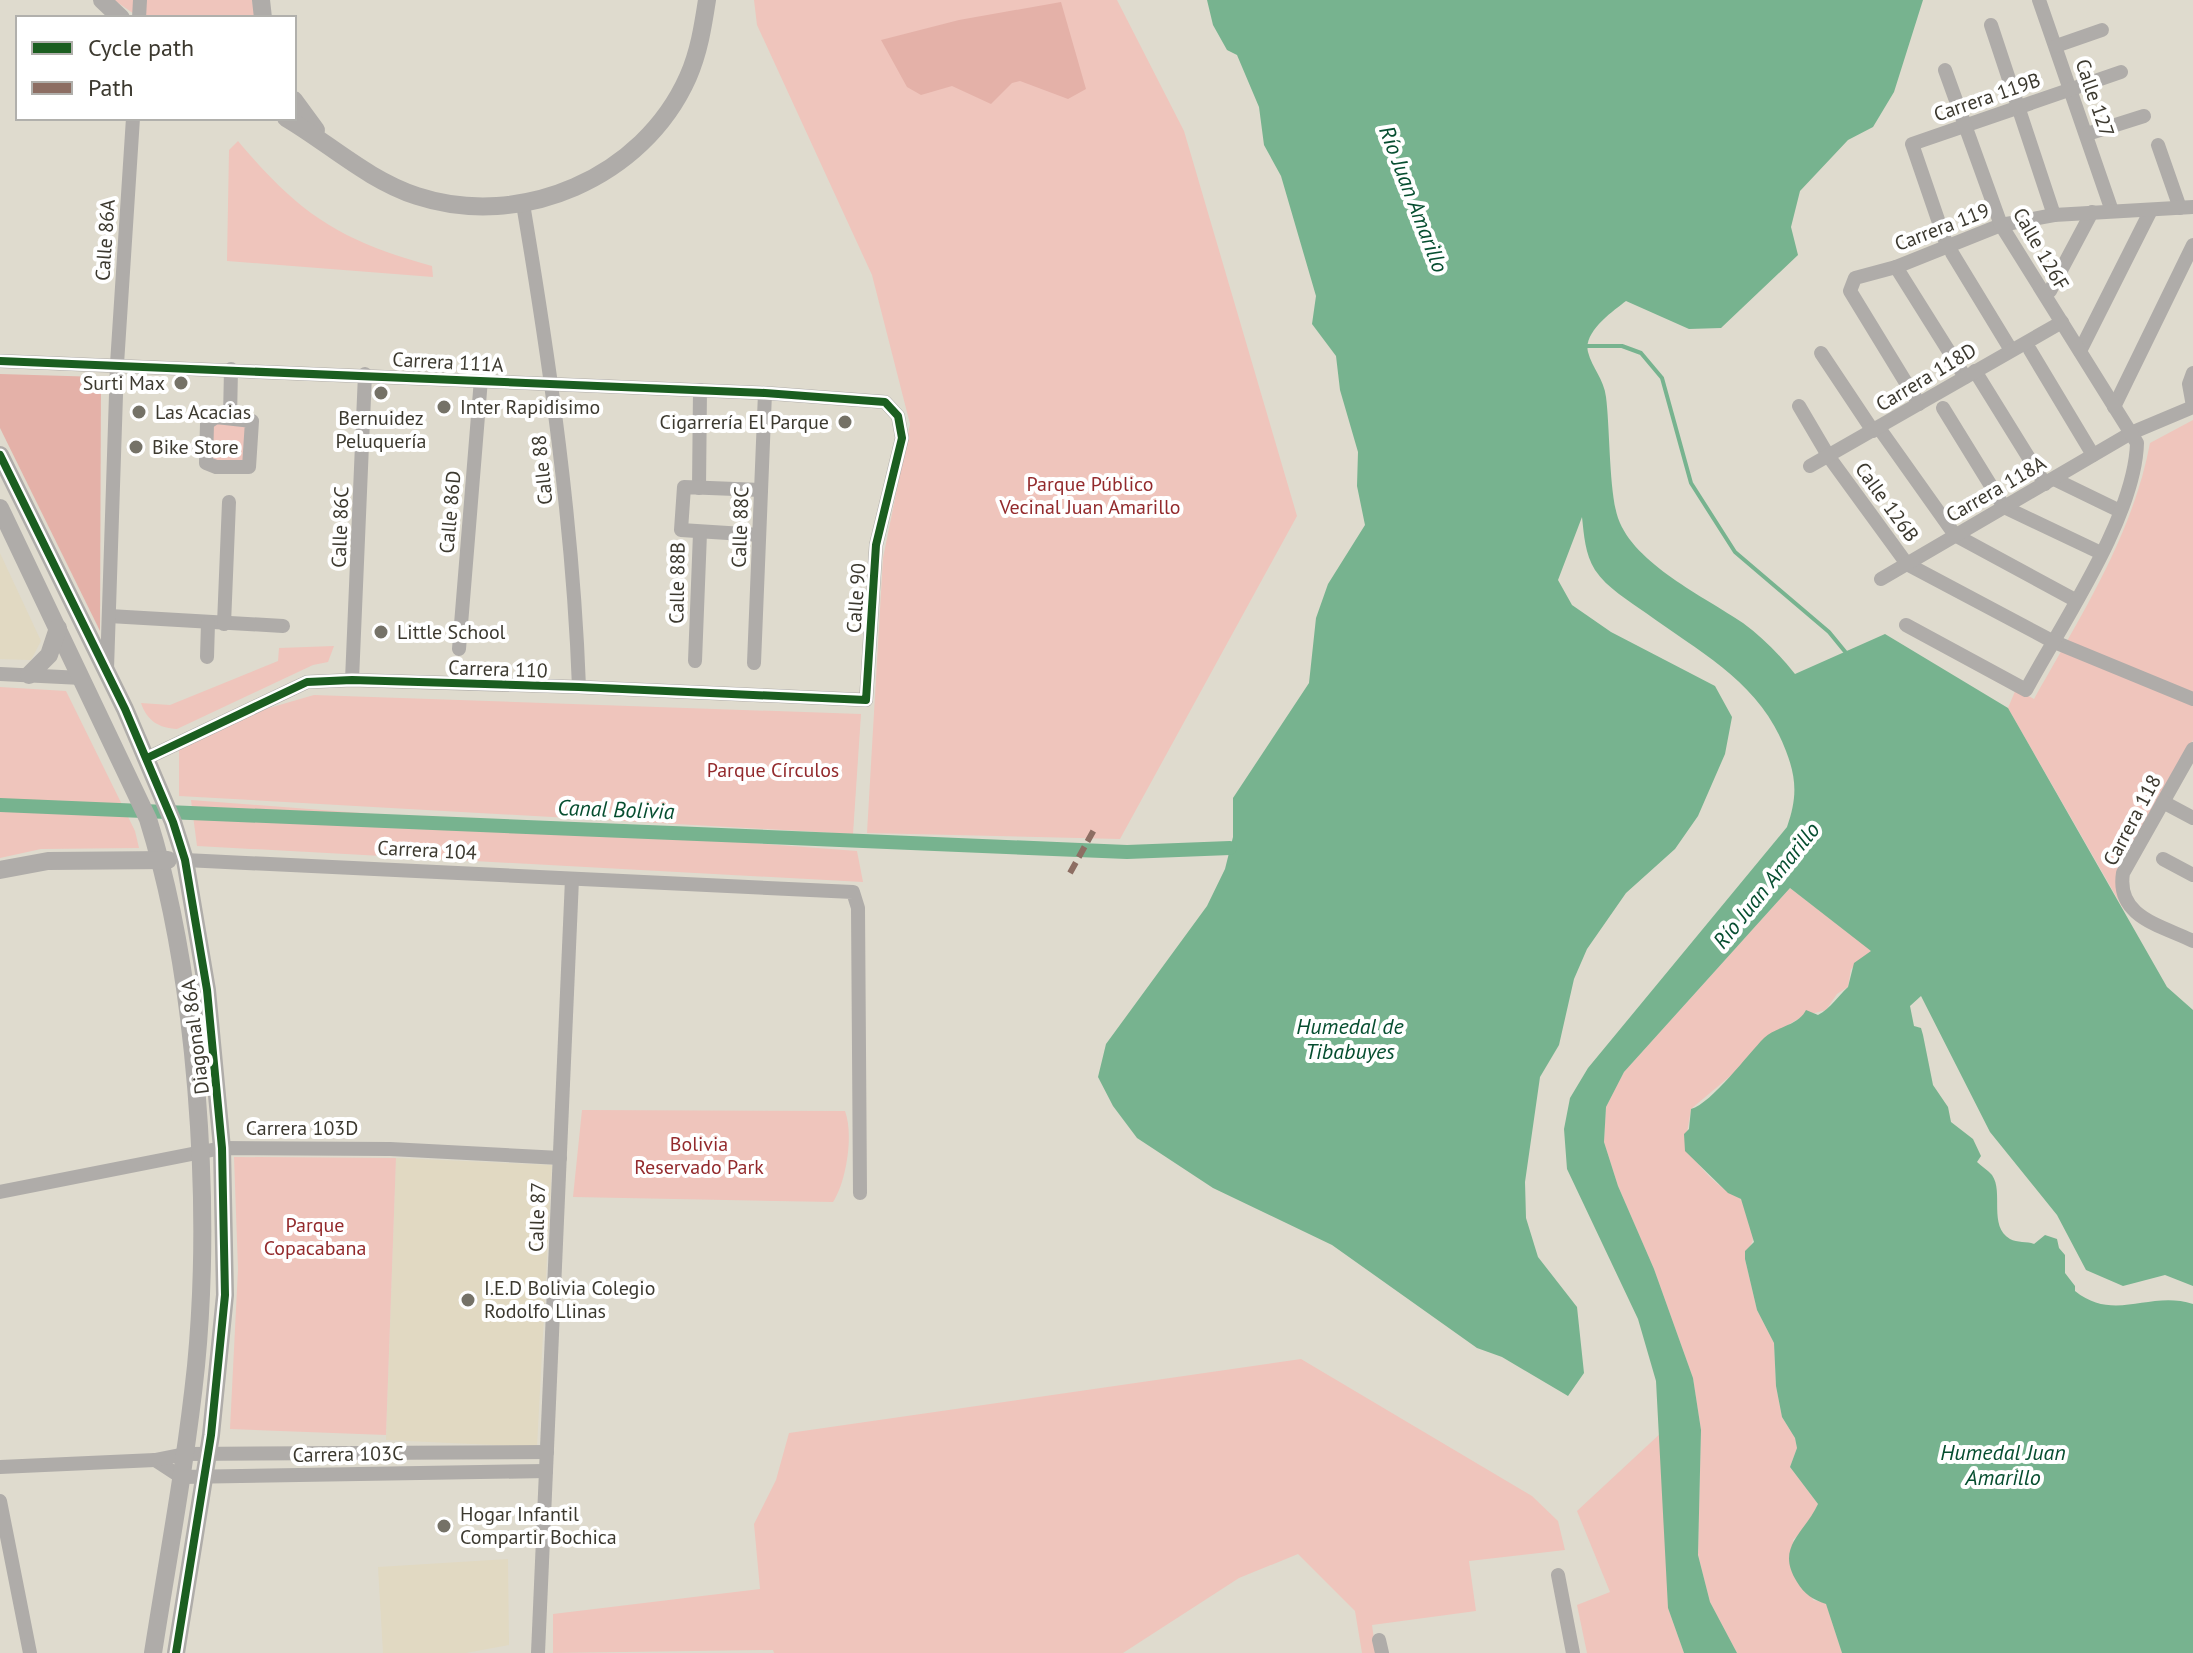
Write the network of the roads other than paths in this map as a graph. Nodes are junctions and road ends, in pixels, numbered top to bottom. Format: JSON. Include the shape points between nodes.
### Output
{"nodes":[{"id":1,"x":102,"y":0,"type":"edge"},
{"id":2,"x":707,"y":0,"type":"edge"},
{"id":3,"x":2039,"y":0,"type":"edge"},
{"id":4,"x":119,"y":16,"type":"edge"},
{"id":5,"x":1991,"y":25,"type":"dead end"},
{"id":6,"x":2102,"y":30,"type":"dead end"},
{"id":7,"x":2056,"y":46,"type":"junction"},
{"id":8,"x":1945,"y":70,"type":"dead end"},
{"id":9,"x":2121,"y":72,"type":"dead end"},
{"id":10,"x":2071,"y":88,"type":"junction"},
{"id":11,"x":296,"y":103,"type":"edge"},
{"id":12,"x":2019,"y":107,"type":"junction"},
{"id":13,"x":2144,"y":116,"type":"dead end"},
{"id":14,"x":133,"y":120,"type":"edge"},
{"id":15,"x":289,"y":120,"type":"edge"},
{"id":16,"x":1967,"y":125,"type":"junction"},
{"id":17,"x":2087,"y":134,"type":"junction"},
{"id":18,"x":327,"y":142,"type":"junction"},
{"id":19,"x":2158,"y":145,"type":"dead end"},
{"id":20,"x":523,"y":204,"type":"junction"},
{"id":21,"x":2186,"y":208,"type":"edge"},
{"id":22,"x":2151,"y":210,"type":"junction"},
{"id":23,"x":2112,"y":211,"type":"junction"},
{"id":24,"x":2092,"y":212,"type":"junction"},
{"id":25,"x":2054,"y":215,"type":"junction"},
{"id":26,"x":2001,"y":225,"type":"junction"},
{"id":27,"x":2193,"y":245,"type":"edge"},
{"id":28,"x":1950,"y":249,"type":"junction"},
{"id":29,"x":1896,"y":267,"type":"junction"},
{"id":30,"x":2050,"y":291,"type":"dead end"},
{"id":31,"x":2062,"y":322,"type":"junction"},
{"id":32,"x":2011,"y":350,"type":"junction"},
{"id":33,"x":2030,"y":350,"type":"dead end"},
{"id":34,"x":2080,"y":351,"type":"junction"},
{"id":35,"x":1821,"y":353,"type":"dead end"},
{"id":36,"x":0,"y":361,"type":"edge"},
{"id":37,"x":117,"y":364,"type":"junction"},
{"id":38,"x":231,"y":369,"type":"junction"},
{"id":39,"x":2193,"y":373,"type":"edge"},
{"id":40,"x":365,"y":374,"type":"junction"},
{"id":41,"x":1970,"y":374,"type":"junction"},
{"id":42,"x":481,"y":379,"type":"junction"},
{"id":43,"x":553,"y":382,"type":"junction"},
{"id":44,"x":700,"y":390,"type":"junction"},
{"id":45,"x":765,"y":393,"type":"junction"},
{"id":46,"x":1919,"y":404,"type":"junction"},
{"id":47,"x":1799,"y":406,"type":"dead end"},
{"id":48,"x":2193,"y":406,"type":"edge"},
{"id":49,"x":893,"y":407,"type":"joint"},
{"id":50,"x":2114,"y":407,"type":"junction"},
{"id":51,"x":1943,"y":408,"type":"dead end"},
{"id":52,"x":230,"y":418,"type":"junction"},
{"id":53,"x":1876,"y":430,"type":"junction"},
{"id":54,"x":2131,"y":433,"type":"junction"},
{"id":55,"x":0,"y":455,"type":"edge"},
{"id":56,"x":2093,"y":455,"type":"junction"},
{"id":57,"x":1829,"y":457,"type":"junction"},
{"id":58,"x":1810,"y":466,"type":"dead end"},
{"id":59,"x":2049,"y":481,"type":"junction"},
{"id":60,"x":699,"y":488,"type":"junction"},
{"id":61,"x":761,"y":490,"type":"junction"},
{"id":62,"x":229,"y":502,"type":"dead end"},
{"id":63,"x":2004,"y":507,"type":"junction"},
{"id":64,"x":0,"y":508,"type":"edge"},
{"id":65,"x":2120,"y":511,"type":"junction"},
{"id":66,"x":700,"y":533,"type":"junction"},
{"id":67,"x":759,"y":535,"type":"junction"},
{"id":68,"x":1955,"y":535,"type":"junction"},
{"id":69,"x":2101,"y":553,"type":"junction"},
{"id":70,"x":1907,"y":564,"type":"junction"},
{"id":71,"x":1881,"y":579,"type":"dead end"},
{"id":72,"x":2075,"y":600,"type":"junction"},
{"id":73,"x":109,"y":616,"type":"junction"},
{"id":74,"x":208,"y":623,"type":"junction"},
{"id":75,"x":224,"y":624,"type":"junction"},
{"id":76,"x":1906,"y":625,"type":"dead end"},
{"id":77,"x":283,"y":626,"type":"dead end"},
{"id":78,"x":58,"y":628,"type":"junction"},
{"id":79,"x":2052,"y":641,"type":"junction"},
{"id":80,"x":459,"y":649,"type":"dead end"},
{"id":81,"x":207,"y":657,"type":"dead end"},
{"id":82,"x":695,"y":661,"type":"dead end"},
{"id":83,"x":754,"y":663,"type":"dead end"},
{"id":84,"x":107,"y":671,"type":"junction"},
{"id":85,"x":0,"y":674,"type":"edge"},
{"id":86,"x":29,"y":675,"type":"junction"},
{"id":87,"x":82,"y":678,"type":"junction"},
{"id":88,"x":352,"y":680,"type":"junction"},
{"id":89,"x":579,"y":687,"type":"junction"},
{"id":90,"x":2193,"y":699,"type":"edge"},
{"id":91,"x":866,"y":700,"type":"joint"},
{"id":92,"x":2192,"y":755,"type":"edge"},
{"id":93,"x":147,"y":758,"type":"junction"},
{"id":94,"x":2163,"y":802,"type":"junction"},
{"id":95,"x":2193,"y":818,"type":"edge"},
{"id":96,"x":160,"y":859,"type":"junction"},
{"id":97,"x":2163,"y":859,"type":"dead end"},
{"id":98,"x":185,"y":860,"type":"junction"},
{"id":99,"x":0,"y":870,"type":"edge"},
{"id":100,"x":2193,"y":875,"type":"edge"},
{"id":101,"x":572,"y":879,"type":"junction"},
{"id":102,"x":2193,"y":941,"type":"edge"},
{"id":103,"x":222,"y":1148,"type":"junction"},
{"id":104,"x":199,"y":1152,"type":"junction"},
{"id":105,"x":560,"y":1158,"type":"junction"},
{"id":106,"x":0,"y":1192,"type":"edge"},
{"id":107,"x":860,"y":1193,"type":"dead end"},
{"id":108,"x":547,"y":1452,"type":"junction"},
{"id":109,"x":185,"y":1454,"type":"junction"},
{"id":110,"x":208,"y":1454,"type":"junction"},
{"id":111,"x":155,"y":1460,"type":"junction"},
{"id":112,"x":0,"y":1467,"type":"edge"},
{"id":113,"x":546,"y":1471,"type":"junction"},
{"id":114,"x":205,"y":1476,"type":"junction"},
{"id":115,"x":181,"y":1477,"type":"junction"},
{"id":116,"x":0,"y":1501,"type":"edge"},
{"id":117,"x":7,"y":1570,"type":"edge"},
{"id":118,"x":1558,"y":1575,"type":"dead end"},
{"id":119,"x":30,"y":1653,"type":"edge"},
{"id":120,"x":153,"y":1653,"type":"edge"},
{"id":121,"x":176,"y":1653,"type":"edge"},
{"id":122,"x":538,"y":1653,"type":"edge"},
{"id":123,"x":1573,"y":1653,"type":"edge"}],
"edges":[{"from":1,"to":4,"type":"street"},
{"from":2,"to":20,"type":"street","via":[[688,78],[666,115],[603,173],[565,193]]},
{"from":3,"to":7,"type":"street","name":"Calle 127"},
{"from":5,"to":12,"type":"street"},
{"from":6,"to":7,"type":"street"},
{"from":7,"to":10,"type":"street","name":"Calle 127"},
{"from":8,"to":16,"type":"street","name":"Calle 126F"},
{"from":9,"to":10,"type":"street","name":"Carrera 119B"},
{"from":10,"to":12,"type":"street","name":"Carrera 119B"},
{"from":10,"to":17,"type":"street","name":"Calle 127"},
{"from":11,"to":18,"type":"street"},
{"from":12,"to":16,"type":"street","name":"Carrera 119B"},
{"from":12,"to":25,"type":"street"},
{"from":13,"to":17,"type":"street"},
{"from":14,"to":37,"type":"street","name":"Calle 86A"},
{"from":15,"to":18,"type":"street"},
{"from":16,"to":26,"type":"street","name":"Calle 126F"},
{"from":16,"to":28,"type":"street","name":"Carrera 119B","via":[[1912,144]]},
{"from":17,"to":23,"type":"street","name":"Calle 127"},
{"from":18,"to":20,"type":"street","via":[[384,183],[417,196],[464,205]]},
{"from":19,"to":21,"type":"street"},
{"from":20,"to":43,"type":"street","name":"Calle 88"},
{"from":21,"to":22,"type":"street","name":"Carrera 119"},
{"from":22,"to":23,"type":"street","name":"Carrera 119"},
{"from":22,"to":34,"type":"street"},
{"from":23,"to":24,"type":"street","name":"Carrera 119"},
{"from":24,"to":25,"type":"street","name":"Carrera 119"},
{"from":24,"to":30,"type":"street"},
{"from":25,"to":26,"type":"street","name":"Carrera 119"},
{"from":26,"to":28,"type":"street","name":"Carrera 119"},
{"from":26,"to":31,"type":"street","name":"Calle 126F"},
{"from":27,"to":50,"type":"street"},
{"from":28,"to":29,"type":"street","name":"Carrera 119"},
{"from":28,"to":32,"type":"street"},
{"from":29,"to":41,"type":"street"},
{"from":29,"to":46,"type":"street","name":"Carrera 119","via":[[1859,276],[1850,291]]},
{"from":31,"to":32,"type":"street","name":"Carrera 118D"},
{"from":31,"to":34,"type":"street","name":"Calle 126F"},
{"from":32,"to":41,"type":"street","name":"Carrera 118D"},
{"from":33,"to":56,"type":"street"},
{"from":34,"to":50,"type":"street","name":"Calle 126F"},
{"from":35,"to":53,"type":"street"},
{"from":36,"to":37,"type":"street","name":"Carrera 111A"},
{"from":37,"to":38,"type":"street","name":"Carrera 111A"},
{"from":37,"to":73,"type":"street","name":"Diagonal 86A"},
{"from":38,"to":40,"type":"street","name":"Carrera 111A"},
{"from":38,"to":52,"type":"street"},
{"from":39,"to":48,"type":"street"},
{"from":40,"to":42,"type":"street","name":"Carrera 111A"},
{"from":40,"to":88,"type":"street","name":"Calle 86C"},
{"from":41,"to":46,"type":"street","name":"Carrera 118D"},
{"from":41,"to":59,"type":"street"},
{"from":42,"to":43,"type":"street","name":"Carrera 111A"},
{"from":42,"to":80,"type":"street","name":"Calle 86D"},
{"from":43,"to":44,"type":"street","name":"Carrera 111A"},
{"from":43,"to":89,"type":"street","name":"Calle 88","via":[[573,565]]},
{"from":44,"to":45,"type":"street","name":"Carrera 111A"},
{"from":44,"to":60,"type":"street"},
{"from":45,"to":49,"type":"street","name":"Carrera 111A","via":[[885,402]]},
{"from":45,"to":61,"type":"street","name":"Calle 88C"},
{"from":46,"to":53,"type":"street","name":"Carrera 118D"},
{"from":47,"to":57,"type":"street","name":"Calle 126B"},
{"from":48,"to":54,"type":"street","name":"Carrera 118A"},
{"from":49,"to":91,"type":"street","name":"Calle 90","via":[[902,438],[872,579]]},
{"from":50,"to":54,"type":"street","name":"Calle 126F"},
{"from":51,"to":63,"type":"street"},
{"from":52,"to":52,"type":"street","via":[[253,423],[249,467],[206,463],[207,423]]},
{"from":53,"to":57,"type":"street","name":"Carrera 118D"},
{"from":53,"to":68,"type":"street"},
{"from":54,"to":56,"type":"street","name":"Carrera 118A"},
{"from":54,"to":65,"type":"street","via":[[2137,443],[2136,466]]},
{"from":55,"to":84,"type":"street","name":"Diagonal 86A"},
{"from":56,"to":59,"type":"street","name":"Carrera 118A"},
{"from":57,"to":58,"type":"street","name":"Carrera 118D"},
{"from":57,"to":70,"type":"street","name":"Calle 126B"},
{"from":59,"to":63,"type":"street","name":"Carrera 118A"},
{"from":59,"to":65,"type":"street"},
{"from":60,"to":61,"type":"street"},
{"from":60,"to":66,"type":"street","name":"Calle 88B","via":[[684,487],[681,530]]},
{"from":61,"to":67,"type":"street","name":"Calle 88C"},
{"from":62,"to":75,"type":"street"},
{"from":63,"to":68,"type":"street","name":"Carrera 118A"},
{"from":63,"to":69,"type":"street"},
{"from":64,"to":78,"type":"street","name":"Diagonal 86A"},
{"from":65,"to":69,"type":"street"},
{"from":66,"to":67,"type":"street"},
{"from":66,"to":82,"type":"street","name":"Calle 88B"},
{"from":67,"to":83,"type":"street","name":"Calle 88C"},
{"from":68,"to":70,"type":"street","name":"Carrera 118A"},
{"from":68,"to":72,"type":"street"},
{"from":69,"to":72,"type":"street"},
{"from":70,"to":71,"type":"street","name":"Carrera 118A"},
{"from":70,"to":79,"type":"street","name":"Calle 126B"},
{"from":72,"to":79,"type":"street"},
{"from":73,"to":74,"type":"street"},
{"from":73,"to":84,"type":"street","name":"Diagonal 86A"},
{"from":74,"to":75,"type":"street"},
{"from":74,"to":81,"type":"street"},
{"from":75,"to":77,"type":"street"},
{"from":76,"to":79,"type":"street","via":[[2026,690]]},
{"from":78,"to":86,"type":"street","via":[[49,655]]},
{"from":78,"to":87,"type":"street","name":"Diagonal 86A"},
{"from":79,"to":90,"type":"street","name":"Calle 126B"},
{"from":84,"to":93,"type":"street","name":"Diagonal 86A"},
{"from":85,"to":86,"type":"street"},
{"from":86,"to":87,"type":"street"},
{"from":87,"to":96,"type":"street","name":"Diagonal 86A","via":[[148,819]]},
{"from":88,"to":89,"type":"street","name":"Carrera 110"},
{"from":88,"to":93,"type":"street","name":"Carrera 110","via":[[307,682]]},
{"from":89,"to":91,"type":"street","name":"Carrera 110"},
{"from":92,"to":94,"type":"street","name":"Carrera 118"},
{"from":93,"to":98,"type":"street","name":"Diagonal 86A"},
{"from":94,"to":95,"type":"street"},
{"from":94,"to":102,"type":"street","name":"Carrera 118","via":[[2123,873],[2121,889],[2132,911]]},
{"from":96,"to":98,"type":"street","name":"Carrera 104"},
{"from":96,"to":99,"type":"street","name":"Carrera 104","via":[[48,861]]},
{"from":96,"to":104,"type":"street","name":"Diagonal 86A","via":[[192,1057]]},
{"from":97,"to":100,"type":"street"},
{"from":98,"to":101,"type":"street","name":"Carrera 104"},
{"from":98,"to":103,"type":"street","name":"Diagonal 86A","via":[[207,990]]},
{"from":101,"to":105,"type":"street","name":"Calle 87"},
{"from":101,"to":107,"type":"street","name":"Carrera 104","via":[[853,892],[858,908]]},
{"from":103,"to":104,"type":"street","name":"Carrera 103D"},
{"from":103,"to":105,"type":"street","name":"Carrera 103D"},
{"from":103,"to":110,"type":"street","name":"Diagonal 86A","via":[[225,1295]]},
{"from":104,"to":106,"type":"street","name":"Carrera 103D"},
{"from":104,"to":109,"type":"street","name":"Diagonal 86A","via":[[200,1299]]},
{"from":105,"to":108,"type":"street","name":"Calle 87"},
{"from":108,"to":110,"type":"street","name":"Carrera 103C"},
{"from":108,"to":113,"type":"street","name":"Calle 87"},
{"from":109,"to":110,"type":"street","name":"Carrera 103C"},
{"from":109,"to":111,"type":"street","name":"Carrera 103C"},
{"from":109,"to":115,"type":"street","name":"Diagonal 86A"},
{"from":110,"to":114,"type":"street","name":"Diagonal 86A"},
{"from":111,"to":112,"type":"street","name":"Carrera 103C"},
{"from":111,"to":115,"type":"street"},
{"from":113,"to":114,"type":"street","name":"Carrera 103C"},
{"from":113,"to":122,"type":"street","name":"Calle 87"},
{"from":114,"to":115,"type":"street","name":"Carrera 103C"},
{"from":114,"to":121,"type":"street","name":"Diagonal 86A"},
{"from":115,"to":120,"type":"street","name":"Diagonal 86A"},
{"from":116,"to":117,"type":"street"},
{"from":117,"to":119,"type":"street"},
{"from":118,"to":123,"type":"street"}]}
